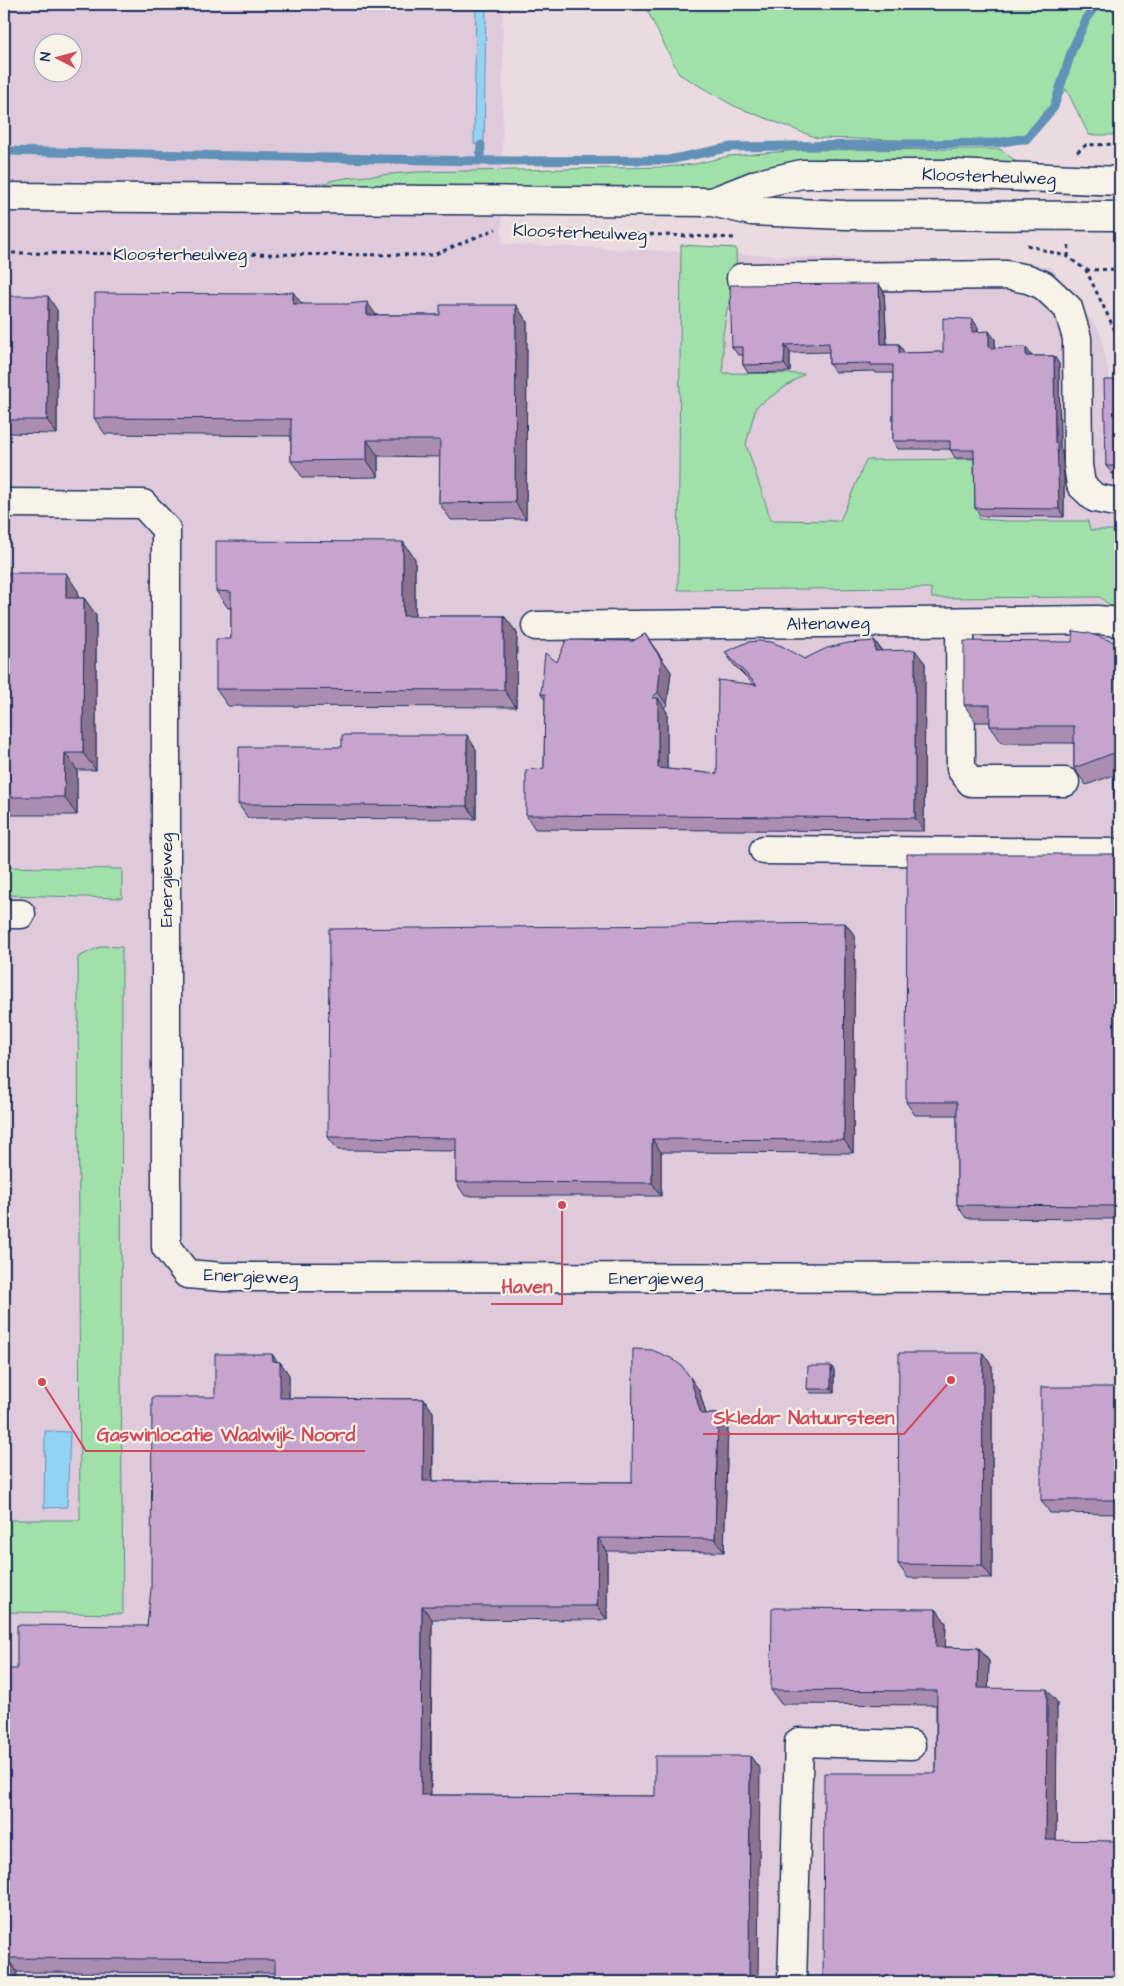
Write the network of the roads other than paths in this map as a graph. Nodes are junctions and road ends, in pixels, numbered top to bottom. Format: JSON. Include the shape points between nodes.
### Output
{"nodes":[{"id":1,"x":1120,"y":181,"type":"edge"},
{"id":2,"x":4,"y":197,"type":"edge"},
{"id":3,"x":712,"y":202,"type":"junction"},
{"id":4,"x":1120,"y":216,"type":"edge"},
{"id":5,"x":741,"y":278,"type":"dead end"},
{"id":6,"x":4,"y":503,"type":"edge"},
{"id":7,"x":1120,"y":503,"type":"edge"},
{"id":8,"x":960,"y":622,"type":"junction"},
{"id":9,"x":1120,"y":622,"type":"edge"},
{"id":10,"x":536,"y":626,"type":"dead end"},
{"id":11,"x":1065,"y":782,"type":"dead end"},
{"id":12,"x":764,"y":850,"type":"dead end"},
{"id":13,"x":1120,"y":853,"type":"edge"},
{"id":14,"x":1120,"y":1278,"type":"edge"},
{"id":15,"x":911,"y":1745,"type":"dead end"},
{"id":16,"x":792,"y":1982,"type":"edge"}],
"edges":[{"from":1,"to":3,"type":"street","name":"Kloosterheulweg","via":[[954,174],[802,174],[758,184]]},
{"from":2,"to":3,"type":"street","name":"Kloosterheulweg"},
{"from":3,"to":4,"type":"street","name":"Kloosterheulweg","via":[[752,211],[845,215]]},
{"from":5,"to":7,"type":"street","via":[[1006,276],[1043,285],[1068,308],[1076,338],[1081,485],[1095,498]]},
{"from":6,"to":14,"type":"street","name":"Energieweg","via":[[143,504],[166,529],[166,1247],[187,1274],[222,1278]]},
{"from":8,"to":9,"type":"street","name":"Altenaweg"},
{"from":8,"to":10,"type":"street","name":"Altenaweg"},
{"from":8,"to":11,"type":"street","via":[[961,769],[971,782]]},
{"from":12,"to":13,"type":"street"},
{"from":15,"to":16,"type":"street","via":[[799,1742]]}]}
